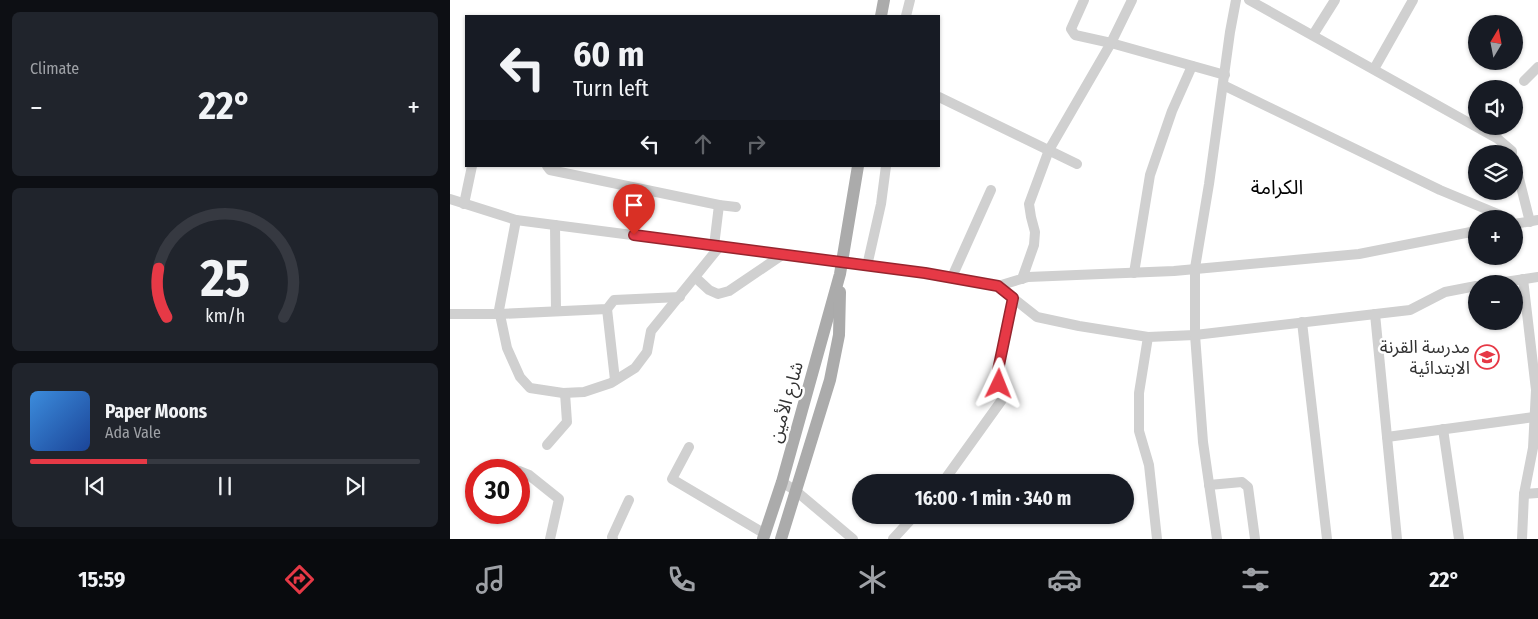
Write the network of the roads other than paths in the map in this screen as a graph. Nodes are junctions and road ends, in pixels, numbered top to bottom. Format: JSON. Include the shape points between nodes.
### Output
{"nodes":[{"id":1,"x":884,"y":0,"type":"edge"},
{"id":2,"x":910,"y":0,"type":"edge"},
{"id":3,"x":1084,"y":0,"type":"edge"},
{"id":4,"x":1132,"y":0,"type":"edge"},
{"id":5,"x":1236,"y":0,"type":"edge"},
{"id":6,"x":1250,"y":0,"type":"edge"},
{"id":7,"x":1335,"y":0,"type":"edge"},
{"id":8,"x":1414,"y":0,"type":"edge"},
{"id":9,"x":881,"y":15,"type":"edge"},
{"id":10,"x":906,"y":15,"type":"edge"},
{"id":11,"x":1313,"y":35,"type":"junction"},
{"id":12,"x":1111,"y":43,"type":"junction"},
{"id":13,"x":1192,"y":66,"type":"junction"},
{"id":14,"x":1538,"y":67,"type":"edge"},
{"id":15,"x":1374,"y":69,"type":"junction"},
{"id":16,"x":1224,"y":80,"type":"junction"},
{"id":17,"x":1524,"y":81,"type":"dead end"},
{"id":18,"x":940,"y":98,"type":"edge"},
{"id":19,"x":1505,"y":145,"type":"edge"},
{"id":20,"x":1049,"y":150,"type":"junction"},
{"id":21,"x":1077,"y":164,"type":"dead end"},
{"id":22,"x":472,"y":167,"type":"edge"},
{"id":23,"x":548,"y":167,"type":"edge"},
{"id":24,"x":858,"y":167,"type":"edge"},
{"id":25,"x":886,"y":167,"type":"edge"},
{"id":26,"x":991,"y":190,"type":"dead end"},
{"id":27,"x":450,"y":199,"type":"edge"},
{"id":28,"x":464,"y":204,"type":"junction"},
{"id":29,"x":719,"y":205,"type":"junction"},
{"id":30,"x":736,"y":207,"type":"dead end"},
{"id":31,"x":1492,"y":210,"type":"edge"},
{"id":32,"x":516,"y":220,"type":"junction"},
{"id":33,"x":555,"y":225,"type":"junction"},
{"id":34,"x":1468,"y":233,"type":"edge"},
{"id":35,"x":717,"y":246,"type":"junction"},
{"id":36,"x":782,"y":255,"type":"junction"},
{"id":37,"x":867,"y":266,"type":"junction"},
{"id":38,"x":842,"y":268,"type":"junction"},
{"id":39,"x":1195,"y":268,"type":"junction"},
{"id":40,"x":1134,"y":273,"type":"junction"},
{"id":41,"x":1538,"y":277,"type":"edge"},
{"id":42,"x":696,"y":278,"type":"junction"},
{"id":43,"x":952,"y":278,"type":"junction"},
{"id":44,"x":1022,"y":279,"type":"junction"},
{"id":45,"x":1523,"y":279,"type":"joint"},
{"id":46,"x":998,"y":286,"type":"junction"},
{"id":47,"x":1468,"y":288,"type":"edge"},
{"id":48,"x":680,"y":297,"type":"junction"},
{"id":49,"x":1013,"y":298,"type":"junction"},
{"id":50,"x":607,"y":309,"type":"junction"},
{"id":51,"x":556,"y":311,"type":"junction"},
{"id":52,"x":450,"y":314,"type":"edge"},
{"id":53,"x":500,"y":314,"type":"junction"},
{"id":54,"x":1375,"y":314,"type":"junction"},
{"id":55,"x":1302,"y":322,"type":"junction"},
{"id":56,"x":1195,"y":335,"type":"junction"},
{"id":57,"x":1148,"y":338,"type":"junction"},
{"id":58,"x":1534,"y":346,"type":"edge"},
{"id":59,"x":615,"y":380,"type":"junction"},
{"id":60,"x":565,"y":393,"type":"junction"},
{"id":61,"x":1535,"y":420,"type":"edge"},
{"id":62,"x":1443,"y":429,"type":"junction"},
{"id":63,"x":1387,"y":437,"type":"junction"},
{"id":64,"x":547,"y":445,"type":"dead end"},
{"id":65,"x":690,"y":447,"type":"dead end"},
{"id":66,"x":949,"y":474,"type":"edge"},
{"id":67,"x":530,"y":475,"type":"edge"},
{"id":68,"x":782,"y":482,"type":"junction"},
{"id":69,"x":1209,"y":485,"type":"junction"},
{"id":70,"x":796,"y":491,"type":"junction"},
{"id":71,"x":1538,"y":493,"type":"edge"},
{"id":72,"x":1524,"y":494,"type":"junction"},
{"id":73,"x":629,"y":500,"type":"dead end"},
{"id":74,"x":907,"y":524,"type":"edge"},
{"id":75,"x":764,"y":537,"type":"edge"},
{"id":76,"x":550,"y":539,"type":"edge"},
{"id":77,"x":613,"y":539,"type":"edge"},
{"id":78,"x":781,"y":539,"type":"edge"},
{"id":79,"x":853,"y":539,"type":"edge"},
{"id":80,"x":893,"y":539,"type":"edge"},
{"id":81,"x":1157,"y":539,"type":"edge"},
{"id":82,"x":1217,"y":539,"type":"edge"},
{"id":83,"x":1255,"y":539,"type":"edge"},
{"id":84,"x":1327,"y":539,"type":"edge"},
{"id":85,"x":1397,"y":539,"type":"edge"},
{"id":86,"x":1459,"y":539,"type":"edge"},
{"id":87,"x":1522,"y":539,"type":"edge"}],
"edges":[{"from":1,"to":9,"type":"main road"},
{"from":2,"to":10,"type":"street"},
{"from":3,"to":12,"type":"street","via":[[1070,29],[1075,35]]},
{"from":4,"to":12,"type":"street"},
{"from":5,"to":16,"type":"street"},
{"from":6,"to":11,"type":"street"},
{"from":7,"to":11,"type":"street"},
{"from":8,"to":15,"type":"street"},
{"from":11,"to":15,"type":"street"},
{"from":12,"to":13,"type":"street"},
{"from":12,"to":20,"type":"street"},
{"from":13,"to":16,"type":"street"},
{"from":13,"to":40,"type":"street","via":[[1150,175]]},
{"from":14,"to":17,"type":"street"},
{"from":15,"to":19,"type":"street"},
{"from":16,"to":31,"type":"street","via":[[1440,190]]},
{"from":16,"to":39,"type":"street"},
{"from":18,"to":20,"type":"street"},
{"from":20,"to":21,"type":"street"},
{"from":20,"to":44,"type":"street","via":[[1029,204],[1036,232]]},
{"from":22,"to":28,"type":"street"},
{"from":23,"to":29,"type":"street"},
{"from":24,"to":38,"type":"main road","name":"شارع الأمين"},
{"from":25,"to":37,"type":"street"},
{"from":26,"to":43,"type":"street"},
{"from":27,"to":28,"type":"street"},
{"from":28,"to":32,"type":"street"},
{"from":29,"to":30,"type":"street"},
{"from":29,"to":35,"type":"street"},
{"from":32,"to":33,"type":"street"},
{"from":32,"to":53,"type":"street"},
{"from":33,"to":35,"type":"street"},
{"from":33,"to":51,"type":"street"},
{"from":34,"to":39,"type":"street","via":[[1359,254]]},
{"from":35,"to":36,"type":"street"},
{"from":35,"to":42,"type":"street"},
{"from":36,"to":38,"type":"street"},
{"from":36,"to":42,"type":"street","via":[[730,291],[718,294]]},
{"from":37,"to":38,"type":"street"},
{"from":37,"to":43,"type":"street"},
{"from":38,"to":68,"type":"main road","name":"شارع الأمين"},
{"from":38,"to":70,"type":"main road","name":"شارع الأمين","via":[[839,335],[832,371]]},
{"from":39,"to":40,"type":"street"},
{"from":39,"to":56,"type":"street"},
{"from":40,"to":44,"type":"street"},
{"from":41,"to":45,"type":"street"},
{"from":42,"to":48,"type":"street"},
{"from":43,"to":46,"type":"street"},
{"from":44,"to":46,"type":"street"},
{"from":45,"to":58,"type":"street"},
{"from":46,"to":49,"type":"street"},
{"from":47,"to":54,"type":"street","via":[[1445,292],[1410,310]]},
{"from":48,"to":50,"type":"street","via":[[614,300]]},
{"from":48,"to":59,"type":"street","via":[[651,331],[647,352],[635,368]]},
{"from":49,"to":57,"type":"street","via":[[1037,316]]},
{"from":49,"to":66,"type":"street","via":[[998,370],[1004,397]]},
{"from":50,"to":51,"type":"street"},
{"from":50,"to":59,"type":"street"},
{"from":51,"to":53,"type":"street"},
{"from":52,"to":53,"type":"street"},
{"from":53,"to":60,"type":"street","via":[[507,348],[520,377],[530,388]]},
{"from":54,"to":55,"type":"street"},
{"from":54,"to":63,"type":"street"},
{"from":55,"to":56,"type":"street"},
{"from":55,"to":84,"type":"street"},
{"from":56,"to":57,"type":"street"},
{"from":56,"to":69,"type":"street"},
{"from":57,"to":81,"type":"street","via":[[1139,393],[1139,431],[1149,465]]},
{"from":58,"to":61,"type":"street"},
{"from":59,"to":60,"type":"street","via":[[584,392]]},
{"from":60,"to":64,"type":"street","via":[[567,422]]},
{"from":61,"to":62,"type":"street"},
{"from":61,"to":72,"type":"street"},
{"from":62,"to":63,"type":"street"},
{"from":62,"to":86,"type":"street"},
{"from":63,"to":85,"type":"street"},
{"from":65,"to":75,"type":"street","via":[[672,479]]},
{"from":67,"to":76,"type":"street","via":[[559,499]]},
{"from":68,"to":70,"type":"street"},
{"from":68,"to":75,"type":"main road","name":"شارع الأمين"},
{"from":69,"to":82,"type":"street"},
{"from":69,"to":83,"type":"street","via":[[1242,482],[1248,487]]},
{"from":70,"to":78,"type":"main road","name":"شارع الأمين"},
{"from":70,"to":79,"type":"street"},
{"from":71,"to":72,"type":"street"},
{"from":72,"to":87,"type":"street"},
{"from":73,"to":77,"type":"street"},
{"from":74,"to":80,"type":"street"}]}
